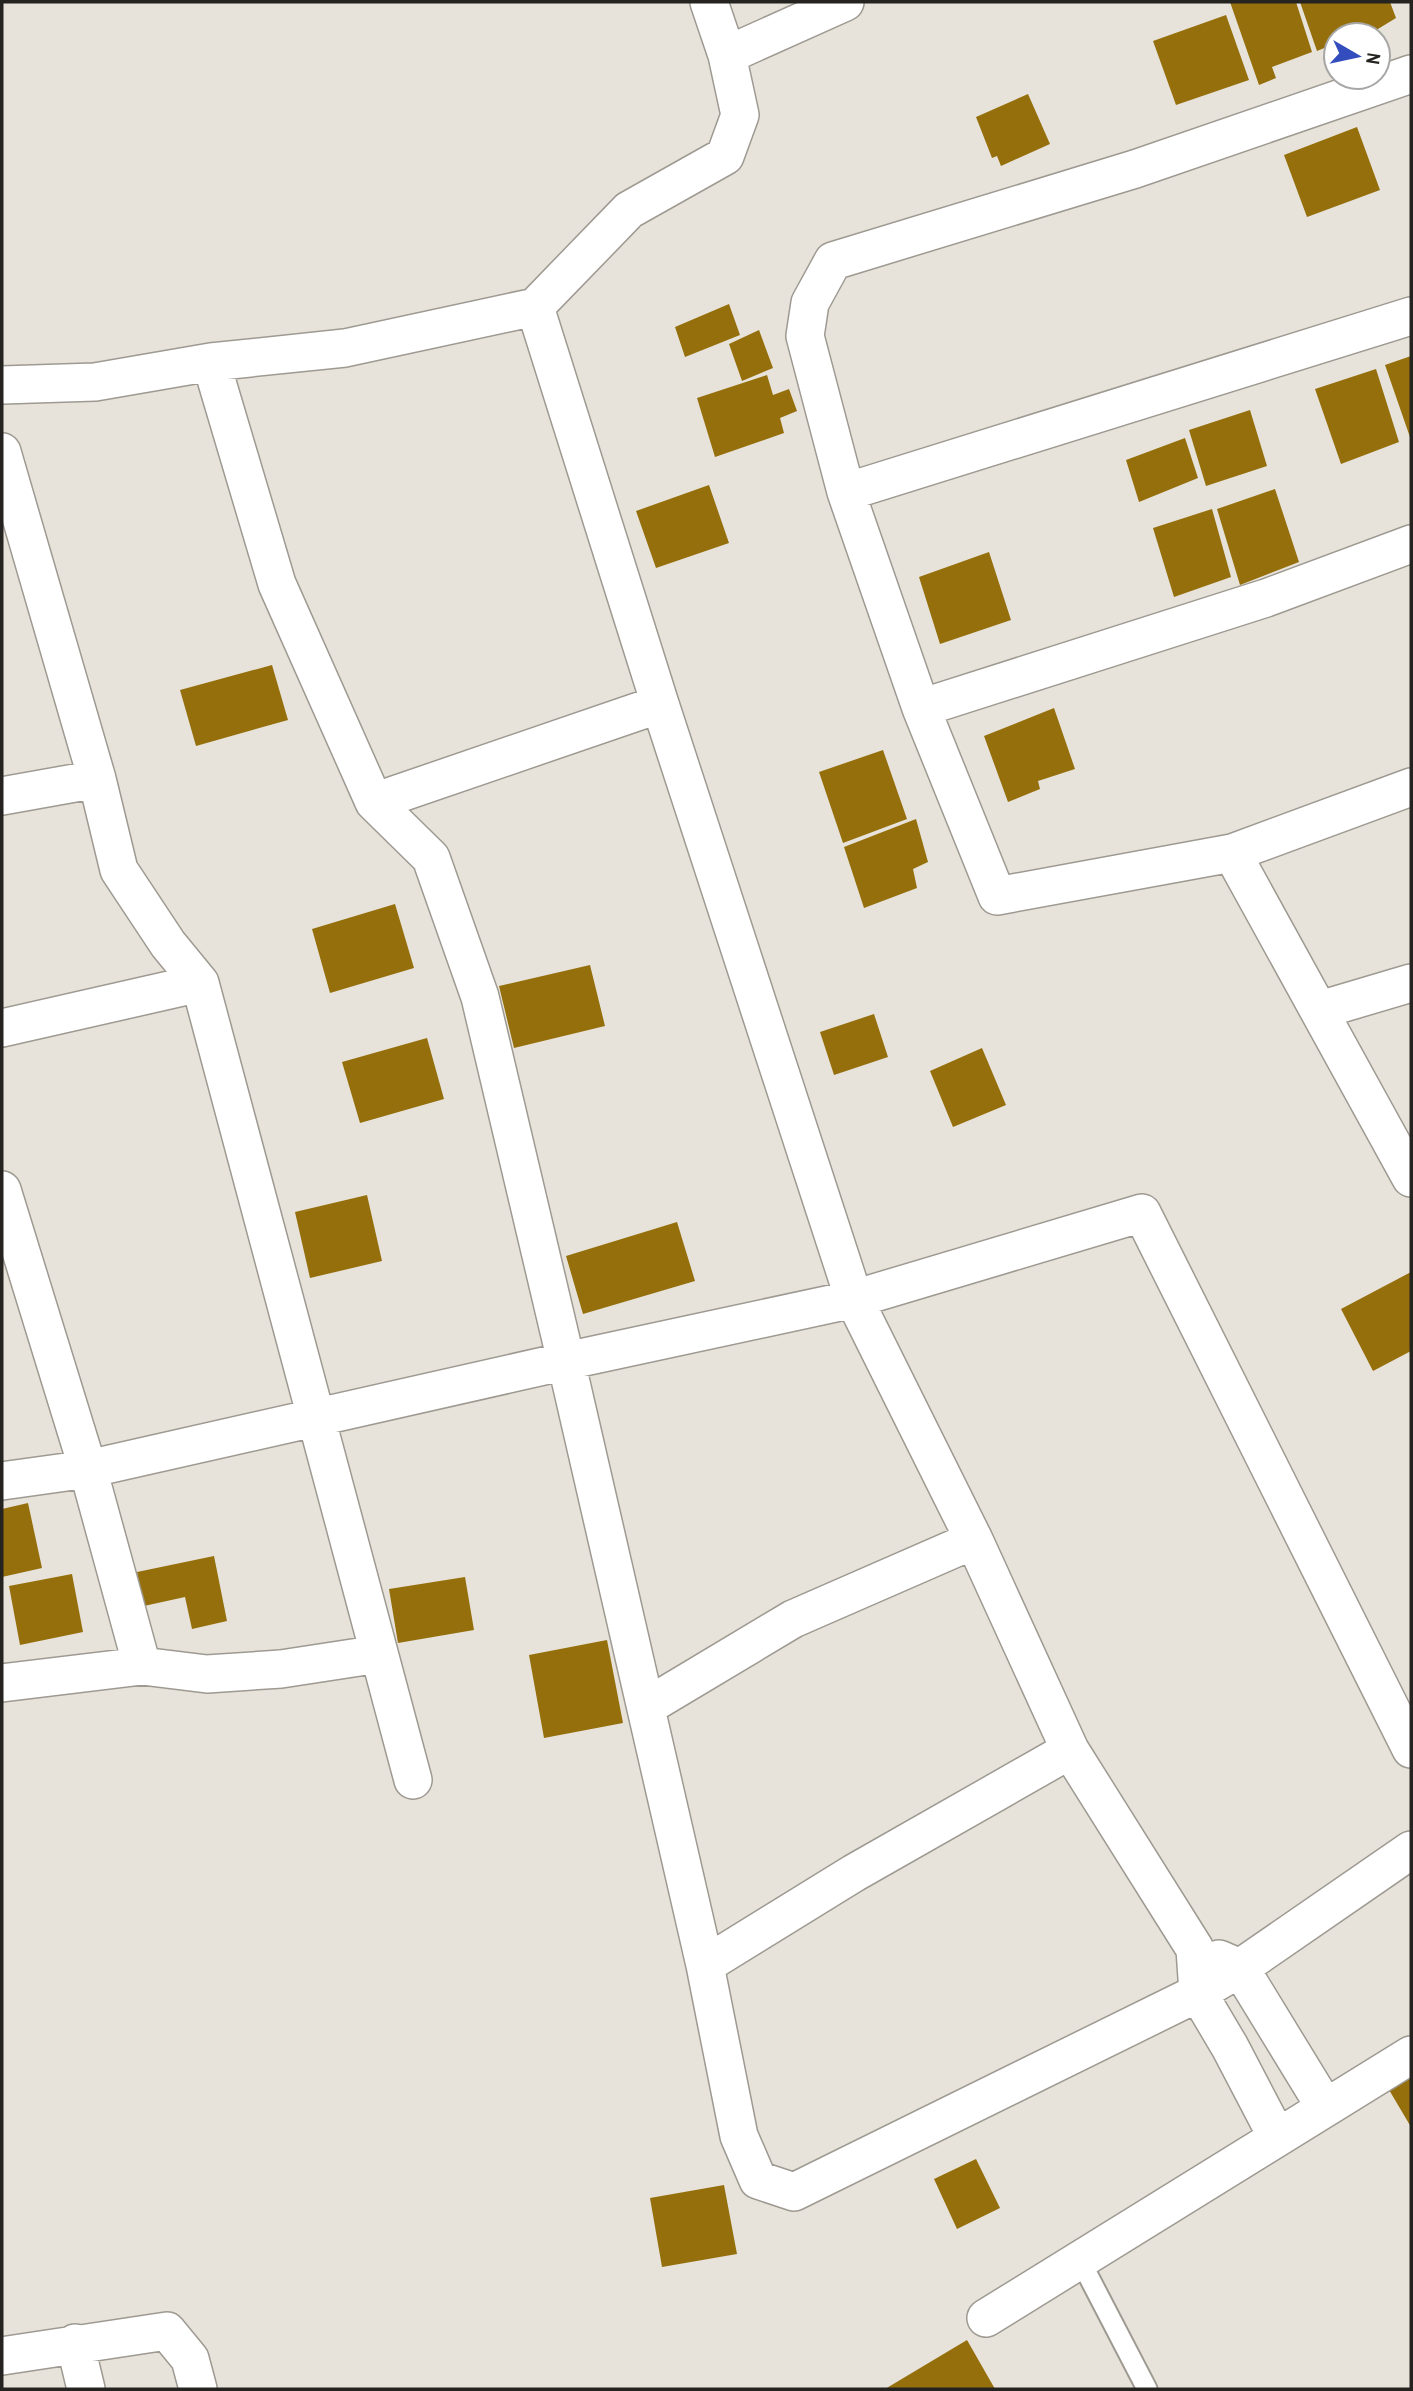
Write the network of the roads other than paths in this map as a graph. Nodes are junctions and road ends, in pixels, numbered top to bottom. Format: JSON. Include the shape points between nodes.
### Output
{"nodes":[{"id":1,"x":709,"y":2,"type":"edge"},
{"id":2,"x":845,"y":2,"type":"edge"},
{"id":3,"x":727,"y":55,"type":"junction"},
{"id":4,"x":1411,"y":74,"type":"edge"},
{"id":5,"x":535,"y":307,"type":"junction"},
{"id":6,"x":1411,"y":316,"type":"edge"},
{"id":7,"x":211,"y":362,"type":"junction"},
{"id":8,"x":2,"y":385,"type":"edge"},
{"id":9,"x":2,"y":452,"type":"edge"},
{"id":10,"x":846,"y":492,"type":"junction"},
{"id":11,"x":13,"y":529,"type":"edge"},
{"id":12,"x":1411,"y":544,"type":"edge"},
{"id":13,"x":660,"y":704,"type":"junction"},
{"id":14,"x":921,"y":708,"type":"junction"},
{"id":15,"x":97,"y":779,"type":"junction"},
{"id":16,"x":1411,"y":787,"type":"edge"},
{"id":17,"x":2,"y":796,"type":"edge"},
{"id":18,"x":374,"y":802,"type":"junction"},
{"id":19,"x":1232,"y":853,"type":"junction"},
{"id":20,"x":1411,"y":983,"type":"edge"},
{"id":21,"x":200,"y":984,"type":"junction"},
{"id":22,"x":1320,"y":1010,"type":"junction"},
{"id":23,"x":2,"y":1028,"type":"edge"},
{"id":24,"x":1411,"y":1178,"type":"edge"},
{"id":25,"x":2,"y":1190,"type":"edge"},
{"id":26,"x":854,"y":1299,"type":"junction"},
{"id":27,"x":566,"y":1361,"type":"junction"},
{"id":28,"x":316,"y":1417,"type":"junction"},
{"id":29,"x":88,"y":1469,"type":"junction"},
{"id":30,"x":2,"y":1480,"type":"edge"},
{"id":31,"x":974,"y":1540,"type":"junction"},
{"id":32,"x":379,"y":1654,"type":"junction"},
{"id":33,"x":142,"y":1666,"type":"junction"},
{"id":34,"x":2,"y":1683,"type":"edge"},
{"id":35,"x":646,"y":1707,"type":"junction"},
{"id":36,"x":1411,"y":1749,"type":"edge"},
{"id":37,"x":1070,"y":1750,"type":"junction"},
{"id":38,"x":413,"y":1780,"type":"dead end"},
{"id":39,"x":1411,"y":1850,"type":"edge"},
{"id":40,"x":1195,"y":1949,"type":"junction"},
{"id":41,"x":705,"y":1965,"type":"junction"},
{"id":42,"x":1240,"y":1968,"type":"junction"},
{"id":43,"x":1198,"y":1993,"type":"junction"},
{"id":44,"x":1411,"y":2055,"type":"edge"},
{"id":45,"x":1325,"y":2108,"type":"junction"},
{"id":46,"x":1277,"y":2137,"type":"junction"},
{"id":47,"x":1080,"y":2260,"type":"junction"},
{"id":48,"x":986,"y":2318,"type":"dead end"},
{"id":49,"x":75,"y":2343,"type":"junction"},
{"id":50,"x":2,"y":2356,"type":"edge"},
{"id":51,"x":86,"y":2389,"type":"edge"},
{"id":52,"x":198,"y":2389,"type":"edge"},
{"id":53,"x":1147,"y":2389,"type":"edge"}],
"edges":[{"from":1,"to":3,"type":"street"},
{"from":2,"to":3,"type":"street"},
{"from":3,"to":5,"type":"street","via":[[740,115],[726,156],[629,210]]},
{"from":4,"to":10,"type":"street","via":[[1135,169],[833,261],[810,303],[805,336]]},
{"from":5,"to":7,"type":"street","via":[[345,348]]},
{"from":5,"to":13,"type":"street"},
{"from":6,"to":10,"type":"street"},
{"from":7,"to":8,"type":"street","via":[[95,382]]},
{"from":7,"to":18,"type":"street","via":[[277,584]]},
{"from":9,"to":11,"type":"street"},
{"from":10,"to":14,"type":"street"},
{"from":11,"to":15,"type":"street"},
{"from":12,"to":14,"type":"street","via":[[1266,598]]},
{"from":13,"to":18,"type":"street"},
{"from":13,"to":26,"type":"street"},
{"from":14,"to":19,"type":"street","via":[[997,896]]},
{"from":15,"to":17,"type":"street"},
{"from":15,"to":21,"type":"street","via":[[119,870]]},
{"from":16,"to":19,"type":"street"},
{"from":18,"to":27,"type":"street","via":[[431,858],[480,997]]},
{"from":19,"to":22,"type":"street"},
{"from":20,"to":22,"type":"street"},
{"from":21,"to":23,"type":"street"},
{"from":21,"to":28,"type":"street"},
{"from":22,"to":24,"type":"street"},
{"from":25,"to":29,"type":"street"},
{"from":26,"to":27,"type":"street"},
{"from":26,"to":31,"type":"street"},
{"from":26,"to":36,"type":"street","via":[[1142,1213]]},
{"from":27,"to":28,"type":"street"},
{"from":27,"to":35,"type":"street"},
{"from":28,"to":29,"type":"street"},
{"from":28,"to":32,"type":"street"},
{"from":29,"to":30,"type":"street"},
{"from":29,"to":33,"type":"street"},
{"from":31,"to":35,"type":"street","via":[[793,1619]]},
{"from":31,"to":37,"type":"street"},
{"from":32,"to":33,"type":"street","via":[[281,1669],[207,1674]]},
{"from":32,"to":38,"type":"street"},
{"from":33,"to":34,"type":"street"},
{"from":35,"to":41,"type":"street"},
{"from":37,"to":40,"type":"street"},
{"from":37,"to":41,"type":"street","via":[[854,1873]]},
{"from":39,"to":42,"type":"street"},
{"from":40,"to":42,"type":"street"},
{"from":40,"to":43,"type":"street"},
{"from":41,"to":43,"type":"street","via":[[740,2136],[758,2180],[794,2192]]},
{"from":42,"to":43,"type":"street"},
{"from":42,"to":45,"type":"street"},
{"from":43,"to":46,"type":"street"},
{"from":44,"to":45,"type":"street"},
{"from":45,"to":46,"type":"street"},
{"from":46,"to":47,"type":"street"},
{"from":47,"to":48,"type":"street"},
{"from":47,"to":53,"type":"lane"},
{"from":49,"to":50,"type":"street"},
{"from":49,"to":51,"type":"street"},
{"from":49,"to":52,"type":"street","via":[[167,2331],[190,2359]]}]}
